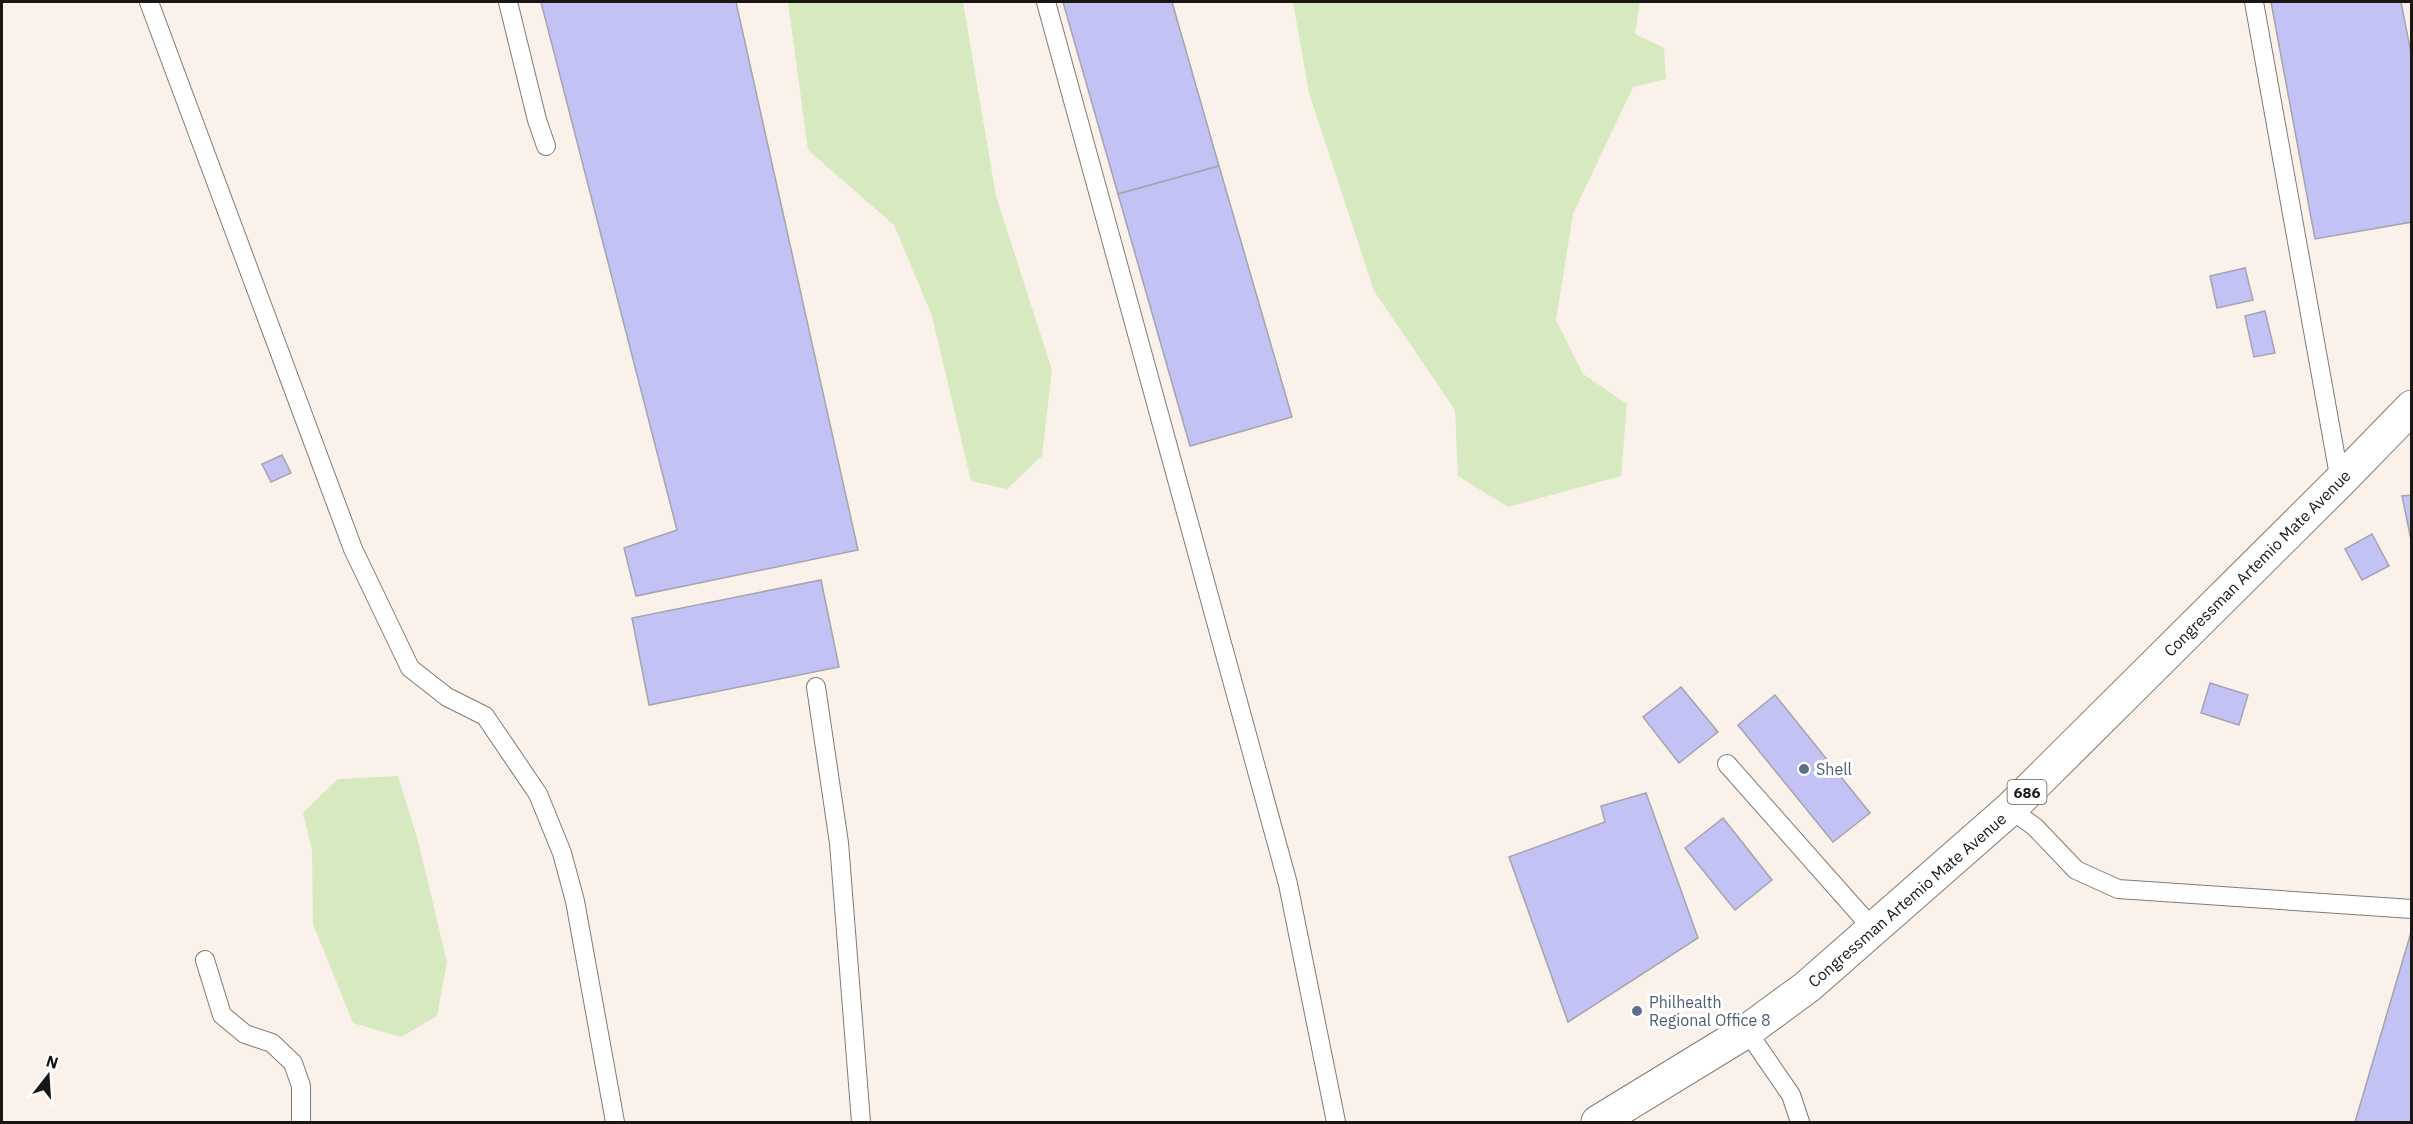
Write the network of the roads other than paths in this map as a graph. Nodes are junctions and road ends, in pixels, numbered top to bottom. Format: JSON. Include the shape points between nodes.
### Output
{"nodes":[{"id":1,"x":149,"y":2,"type":"edge"},
{"id":2,"x":508,"y":2,"type":"edge"},
{"id":3,"x":1046,"y":2,"type":"edge"},
{"id":4,"x":2254,"y":2,"type":"edge"},
{"id":5,"x":546,"y":146,"type":"dead end"},
{"id":6,"x":2412,"y":407,"type":"edge"},
{"id":7,"x":2340,"y":481,"type":"junction"},
{"id":8,"x":816,"y":687,"type":"dead end"},
{"id":9,"x":1727,"y":764,"type":"dead end"},
{"id":10,"x":2010,"y":809,"type":"junction"},
{"id":11,"x":2412,"y":909,"type":"edge"},
{"id":12,"x":1873,"y":929,"type":"junction"},
{"id":13,"x":205,"y":960,"type":"dead end"},
{"id":14,"x":1747,"y":1030,"type":"junction"},
{"id":15,"x":301,"y":1122,"type":"edge"},
{"id":16,"x":615,"y":1122,"type":"edge"},
{"id":17,"x":861,"y":1122,"type":"edge"},
{"id":18,"x":1336,"y":1122,"type":"edge"},
{"id":19,"x":1598,"y":1122,"type":"edge"},
{"id":20,"x":1800,"y":1122,"type":"edge"}],
"edges":[{"from":1,"to":16,"type":"lane","via":[[353,549],[410,668],[447,698],[484,716],[538,795],[562,853],[575,901]]},
{"from":2,"to":5,"type":"lane"},
{"from":3,"to":18,"type":"lane","via":[[1288,884]]},
{"from":4,"to":7,"type":"lane"},
{"from":6,"to":7,"type":"main road","name":"Congressman Artemio Mate Avenue","number":"686"},
{"from":7,"to":10,"type":"main road","name":"Congressman Artemio Mate Avenue","number":"686"},
{"from":8,"to":17,"type":"lane","via":[[839,843]]},
{"from":9,"to":12,"type":"lane"},
{"from":10,"to":11,"type":"lane","via":[[2035,827],[2076,870],[2118,889]]},
{"from":10,"to":12,"type":"main road","name":"Congressman Artemio Mate Avenue","number":"686"},
{"from":12,"to":14,"type":"main road","name":"Congressman Artemio Mate Avenue","number":"686","via":[[1808,987]]},
{"from":13,"to":15,"type":"lane","via":[[222,1015],[245,1034],[272,1043],[293,1063],[302,1086]]},
{"from":14,"to":19,"type":"main road","name":"Congressman Artemio Mate Avenue","number":"686"},
{"from":14,"to":20,"type":"lane","via":[[1791,1095]]}]}
